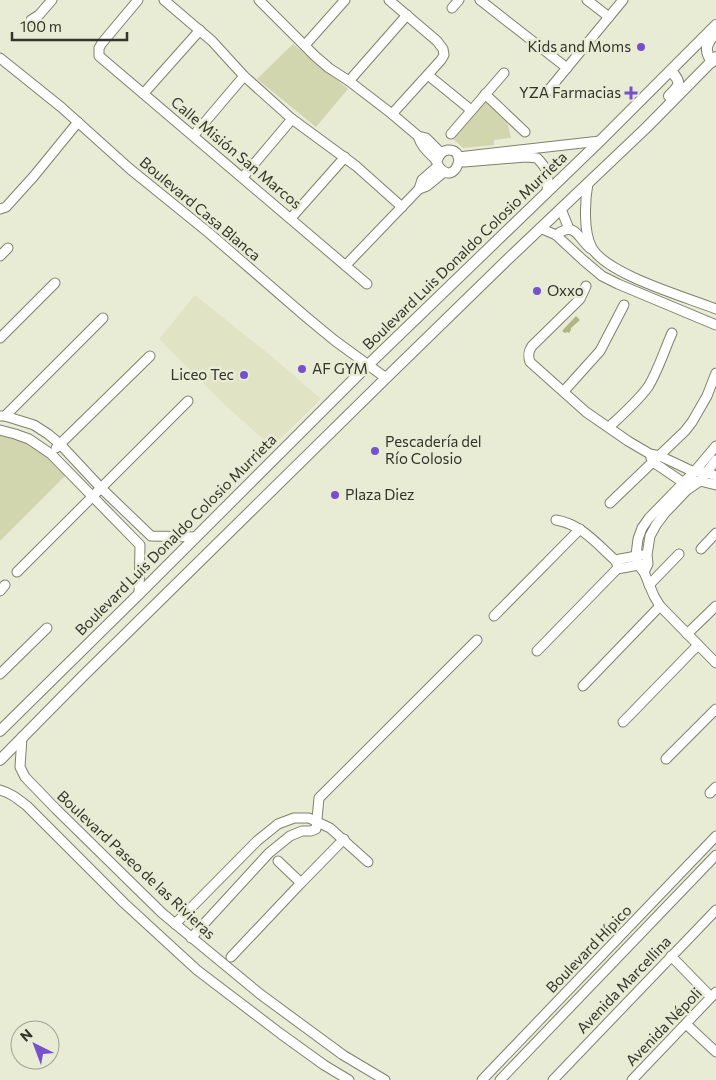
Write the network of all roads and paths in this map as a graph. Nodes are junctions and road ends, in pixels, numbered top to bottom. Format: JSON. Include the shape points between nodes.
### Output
{"nodes":[{"id":1,"x":52,"y":0,"type":"edge"},
{"id":2,"x":138,"y":0,"type":"edge"},
{"id":3,"x":164,"y":0,"type":"edge"},
{"id":4,"x":259,"y":0,"type":"edge"},
{"id":5,"x":346,"y":0,"type":"edge"},
{"id":6,"x":389,"y":0,"type":"edge"},
{"id":7,"x":459,"y":0,"type":"edge"},
{"id":8,"x":480,"y":0,"type":"edge"},
{"id":9,"x":587,"y":0,"type":"edge"},
{"id":10,"x":623,"y":0,"type":"edge"},
{"id":11,"x":269,"y":3,"type":"edge"},
{"id":12,"x":452,"y":8,"type":"dead end"},
{"id":13,"x":406,"y":15,"type":"junction"},
{"id":14,"x":609,"y":16,"type":"junction"},
{"id":15,"x":31,"y":20,"type":"dead end"},
{"id":16,"x":716,"y":25,"type":"edge"},
{"id":17,"x":200,"y":30,"type":"junction"},
{"id":18,"x":716,"y":32,"type":"edge"},
{"id":19,"x":305,"y":45,"type":"junction"},
{"id":20,"x":0,"y":58,"type":"edge"},
{"id":21,"x":714,"y":60,"type":"edge"},
{"id":22,"x":566,"y":68,"type":"junction"},
{"id":23,"x":671,"y":71,"type":"junction"},
{"id":24,"x":504,"y":73,"type":"dead end"},
{"id":25,"x":428,"y":74,"type":"junction"},
{"id":26,"x":244,"y":76,"type":"junction"},
{"id":27,"x":349,"y":81,"type":"junction"},
{"id":28,"x":547,"y":92,"type":"dead end"},
{"id":29,"x":144,"y":93,"type":"junction"},
{"id":30,"x":485,"y":94,"type":"junction"},
{"id":31,"x":471,"y":110,"type":"junction"},
{"id":32,"x":392,"y":114,"type":"junction"},
{"id":33,"x":292,"y":119,"type":"junction"},
{"id":34,"x":78,"y":122,"type":"junction"},
{"id":35,"x":525,"y":132,"type":"dead end"},
{"id":36,"x":451,"y":134,"type":"dead end"},
{"id":37,"x":194,"y":135,"type":"junction"},
{"id":38,"x":600,"y":141,"type":"junction"},
{"id":39,"x":620,"y":153,"type":"junction"},
{"id":40,"x":345,"y":157,"type":"junction"},
{"id":41,"x":459,"y":159,"type":"junction"},
{"id":42,"x":440,"y":163,"type":"junction"},
{"id":43,"x":243,"y":177,"type":"junction"},
{"id":44,"x":588,"y":183,"type":"junction"},
{"id":45,"x":547,"y":192,"type":"junction"},
{"id":46,"x":402,"y":207,"type":"junction"},
{"id":47,"x":0,"y":209,"type":"edge"},
{"id":48,"x":561,"y":209,"type":"junction"},
{"id":49,"x":292,"y":218,"type":"junction"},
{"id":50,"x":540,"y":228,"type":"junction"},
{"id":51,"x":570,"y":229,"type":"junction"},
{"id":52,"x":556,"y":235,"type":"junction"},
{"id":53,"x":8,"y":248,"type":"dead end"},
{"id":54,"x":594,"y":250,"type":"junction"},
{"id":55,"x":0,"y":256,"type":"edge"},
{"id":56,"x":609,"y":264,"type":"junction"},
{"id":57,"x":346,"y":265,"type":"junction"},
{"id":58,"x":602,"y":276,"type":"junction"},
{"id":59,"x":55,"y":283,"type":"dead end"},
{"id":60,"x":367,"y":284,"type":"dead end"},
{"id":61,"x":586,"y":286,"type":"dead end"},
{"id":62,"x":624,"y":305,"type":"dead end"},
{"id":63,"x":716,"y":309,"type":"edge"},
{"id":64,"x":103,"y":318,"type":"dead end"},
{"id":65,"x":716,"y":324,"type":"edge"},
{"id":66,"x":672,"y":333,"type":"dead end"},
{"id":67,"x":0,"y":338,"type":"edge"},
{"id":68,"x":150,"y":356,"type":"dead end"},
{"id":69,"x":368,"y":365,"type":"junction"},
{"id":70,"x":716,"y":373,"type":"edge"},
{"id":71,"x":386,"y":378,"type":"junction"},
{"id":72,"x":564,"y":392,"type":"junction"},
{"id":73,"x":188,"y":401,"type":"dead end"},
{"id":74,"x":2,"y":416,"type":"edge"},
{"id":75,"x":609,"y":428,"type":"junction"},
{"id":76,"x":0,"y":430,"type":"edge"},
{"id":77,"x":60,"y":444,"type":"junction"},
{"id":78,"x":716,"y":446,"type":"edge"},
{"id":79,"x":50,"y":454,"type":"junction"},
{"id":80,"x":654,"y":457,"type":"junction"},
{"id":81,"x":716,"y":460,"type":"edge"},
{"id":82,"x":694,"y":472,"type":"junction"},
{"id":83,"x":706,"y":472,"type":"junction"},
{"id":84,"x":716,"y":476,"type":"edge"},
{"id":85,"x":700,"y":480,"type":"junction"},
{"id":86,"x":684,"y":483,"type":"junction"},
{"id":87,"x":716,"y":485,"type":"edge"},
{"id":88,"x":101,"y":488,"type":"junction"},
{"id":89,"x":93,"y":496,"type":"junction"},
{"id":90,"x":610,"y":503,"type":"dead end"},
{"id":91,"x":128,"y":515,"type":"junction"},
{"id":92,"x":556,"y":520,"type":"dead end"},
{"id":93,"x":120,"y":523,"type":"junction"},
{"id":94,"x":580,"y":529,"type":"junction"},
{"id":95,"x":716,"y":533,"type":"edge"},
{"id":96,"x":151,"y":536,"type":"junction"},
{"id":97,"x":196,"y":537,"type":"junction"},
{"id":98,"x":140,"y":545,"type":"junction"},
{"id":99,"x":701,"y":549,"type":"dead end"},
{"id":100,"x":679,"y":554,"type":"dead end"},
{"id":101,"x":636,"y":556,"type":"junction"},
{"id":102,"x":616,"y":564,"type":"junction"},
{"id":103,"x":644,"y":564,"type":"junction"},
{"id":104,"x":17,"y":572,"type":"dead end"},
{"id":105,"x":649,"y":584,"type":"junction"},
{"id":106,"x":139,"y":594,"type":"junction"},
{"id":107,"x":660,"y":606,"type":"junction"},
{"id":108,"x":716,"y":606,"type":"edge"},
{"id":109,"x":494,"y":616,"type":"dead end"},
{"id":110,"x":46,"y":628,"type":"dead end"},
{"id":111,"x":687,"y":634,"type":"junction"},
{"id":112,"x":477,"y":640,"type":"dead end"},
{"id":113,"x":698,"y":645,"type":"junction"},
{"id":114,"x":536,"y":652,"type":"dead end"},
{"id":115,"x":716,"y":662,"type":"edge"},
{"id":116,"x":68,"y":664,"type":"junction"},
{"id":117,"x":0,"y":674,"type":"edge"},
{"id":118,"x":82,"y":677,"type":"junction"},
{"id":119,"x":583,"y":686,"type":"dead end"},
{"id":120,"x":716,"y":709,"type":"edge"},
{"id":121,"x":623,"y":722,"type":"dead end"},
{"id":122,"x":0,"y":731,"type":"edge"},
{"id":123,"x":22,"y":738,"type":"junction"},
{"id":124,"x":666,"y":759,"type":"dead end"},
{"id":125,"x":0,"y":760,"type":"edge"},
{"id":126,"x":0,"y":790,"type":"edge"},
{"id":127,"x":318,"y":821,"type":"junction"},
{"id":128,"x":716,"y":836,"type":"edge"},
{"id":129,"x":344,"y":839,"type":"junction"},
{"id":130,"x":716,"y":855,"type":"edge"},
{"id":131,"x":278,"y":861,"type":"dead end"},
{"id":132,"x":368,"y":862,"type":"dead end"},
{"id":133,"x":302,"y":883,"type":"junction"},
{"id":134,"x":716,"y":910,"type":"edge"},
{"id":135,"x":176,"y":924,"type":"junction"},
{"id":136,"x":190,"y":938,"type":"junction"},
{"id":137,"x":231,"y":956,"type":"dead end"},
{"id":138,"x":671,"y":956,"type":"junction"},
{"id":139,"x":714,"y":995,"type":"edge"},
{"id":140,"x":686,"y":1024,"type":"junction"},
{"id":141,"x":716,"y":1052,"type":"edge"},
{"id":142,"x":349,"y":1080,"type":"edge"},
{"id":143,"x":385,"y":1080,"type":"edge"},
{"id":144,"x":482,"y":1080,"type":"edge"},
{"id":145,"x":500,"y":1080,"type":"edge"},
{"id":146,"x":553,"y":1080,"type":"edge"},
{"id":147,"x":632,"y":1080,"type":"edge"}],
"edges":[{"from":1,"to":15,"type":"street"},
{"from":2,"to":29,"type":"street","name":"Calle Misión San Marcos","via":[[102,42],[99,53],[105,62]]},
{"from":3,"to":17,"type":"street"},
{"from":4,"to":11,"type":"street"},
{"from":5,"to":19,"type":"street"},
{"from":6,"to":13,"type":"street"},
{"from":7,"to":12,"type":"street"},
{"from":8,"to":22,"type":"street"},
{"from":9,"to":14,"type":"street"},
{"from":10,"to":14,"type":"street"},
{"from":11,"to":19,"type":"street"},
{"from":13,"to":25,"type":"street","via":[[444,51],[441,60]]},
{"from":13,"to":27,"type":"street"},
{"from":14,"to":22,"type":"street"},
{"from":16,"to":23,"type":"main road","name":"Boulevard Luis Donaldo Colosio Murrieta"},
{"from":17,"to":26,"type":"street"},
{"from":17,"to":29,"type":"street"},
{"from":18,"to":21,"type":"main road","via":[[706,47],[708,57]]},
{"from":19,"to":27,"type":"street","via":[[329,68]]},
{"from":20,"to":34,"type":"street","name":"Boulevard Casa Blanca"},
{"from":21,"to":39,"type":"main road"},
{"from":22,"to":28,"type":"street"},
{"from":23,"to":38,"type":"main road","name":"Boulevard Luis Donaldo Colosio Murrieta"},
{"from":23,"to":39,"type":"main road","via":[[679,79],[678,85],[642,122]]},
{"from":24,"to":30,"type":"street"},
{"from":25,"to":31,"type":"street"},
{"from":25,"to":32,"type":"street"},
{"from":26,"to":33,"type":"street"},
{"from":26,"to":37,"type":"street"},
{"from":27,"to":32,"type":"street"},
{"from":29,"to":37,"type":"street","name":"Calle Misión San Marcos"},
{"from":30,"to":31,"type":"street"},
{"from":30,"to":35,"type":"street"},
{"from":31,"to":36,"type":"street"},
{"from":32,"to":42,"type":"street","via":[[418,136],[421,144]]},
{"from":33,"to":40,"type":"street"},
{"from":33,"to":43,"type":"street"},
{"from":34,"to":47,"type":"street","via":[[34,176],[6,207]]},
{"from":34,"to":69,"type":"street","name":"Boulevard Casa Blanca","via":[[304,316]]},
{"from":37,"to":43,"type":"street","name":"Calle Misión San Marcos"},
{"from":38,"to":41,"type":"street"},
{"from":38,"to":45,"type":"main road","name":"Boulevard Luis Donaldo Colosio Murrieta"},
{"from":39,"to":44,"type":"main road"},
{"from":40,"to":46,"type":"street"},
{"from":40,"to":49,"type":"street"},
{"from":41,"to":42,"type":"street","via":[[447,150]]},
{"from":41,"to":42,"type":"street","via":[[457,168],[448,172]]},
{"from":41,"to":45,"type":"street","via":[[537,158],[549,177]]},
{"from":42,"to":46,"type":"street","via":[[427,186],[419,189]]},
{"from":43,"to":49,"type":"street","name":"Calle Misión San Marcos"},
{"from":44,"to":48,"type":"main road"},
{"from":44,"to":54,"type":"street","via":[[586,224]]},
{"from":45,"to":69,"type":"main road","name":"Boulevard Luis Donaldo Colosio Murrieta"},
{"from":46,"to":57,"type":"street"},
{"from":48,"to":50,"type":"main road"},
{"from":48,"to":51,"type":"street"},
{"from":49,"to":57,"type":"street","name":"Calle Misión San Marcos"},
{"from":50,"to":52,"type":"street"},
{"from":50,"to":71,"type":"main road"},
{"from":51,"to":52,"type":"street"},
{"from":51,"to":54,"type":"street"},
{"from":52,"to":58,"type":"street"},
{"from":53,"to":55,"type":"street"},
{"from":54,"to":56,"type":"street"},
{"from":56,"to":58,"type":"street"},
{"from":56,"to":63,"type":"street","via":[[626,274]]},
{"from":57,"to":60,"type":"street","name":"Calle Misión San Marcos"},
{"from":58,"to":65,"type":"street"},
{"from":59,"to":67,"type":"street"},
{"from":61,"to":72,"type":"street","via":[[580,299],[529,351],[530,362]]},
{"from":62,"to":72,"type":"street","via":[[600,351]]},
{"from":64,"to":74,"type":"street"},
{"from":66,"to":75,"type":"street","via":[[647,388]]},
{"from":68,"to":77,"type":"street"},
{"from":69,"to":71,"type":"street","name":"Boulevard Casa Blanca"},
{"from":69,"to":97,"type":"main road","name":"Boulevard Luis Donaldo Colosio Murrieta"},
{"from":70,"to":80,"type":"street","via":[[692,422]]},
{"from":71,"to":118,"type":"main road"},
{"from":72,"to":75,"type":"street"},
{"from":73,"to":88,"type":"street"},
{"from":74,"to":77,"type":"street","via":[[34,425]]},
{"from":75,"to":80,"type":"street"},
{"from":76,"to":79,"type":"street","via":[[29,439]]},
{"from":77,"to":79,"type":"street"},
{"from":77,"to":88,"type":"street"},
{"from":78,"to":82,"type":"street"},
{"from":79,"to":89,"type":"street"},
{"from":80,"to":82,"type":"street"},
{"from":80,"to":86,"type":"street"},
{"from":80,"to":90,"type":"street"},
{"from":81,"to":83,"type":"street"},
{"from":82,"to":83,"type":"street"},
{"from":82,"to":86,"type":"street"},
{"from":83,"to":84,"type":"street"},
{"from":83,"to":85,"type":"street"},
{"from":85,"to":86,"type":"street"},
{"from":85,"to":87,"type":"street"},
{"from":85,"to":103,"type":"street","via":[[656,524]]},
{"from":86,"to":101,"type":"street","via":[[642,528]]},
{"from":88,"to":89,"type":"street"},
{"from":88,"to":91,"type":"street"},
{"from":89,"to":93,"type":"street"},
{"from":89,"to":104,"type":"street"},
{"from":91,"to":93,"type":"street"},
{"from":91,"to":96,"type":"street"},
{"from":92,"to":94,"type":"street"},
{"from":93,"to":98,"type":"street"},
{"from":94,"to":102,"type":"street"},
{"from":94,"to":109,"type":"street"},
{"from":95,"to":99,"type":"street"},
{"from":96,"to":97,"type":"street"},
{"from":96,"to":98,"type":"street"},
{"from":97,"to":106,"type":"main road","name":"Boulevard Luis Donaldo Colosio Murrieta"},
{"from":98,"to":106,"type":"street"},
{"from":100,"to":105,"type":"street"},
{"from":101,"to":102,"type":"street"},
{"from":101,"to":103,"type":"street"},
{"from":102,"to":103,"type":"street"},
{"from":102,"to":114,"type":"street"},
{"from":103,"to":105,"type":"street"},
{"from":105,"to":107,"type":"street"},
{"from":106,"to":116,"type":"main road","name":"Boulevard Luis Donaldo Colosio Murrieta"},
{"from":107,"to":111,"type":"street"},
{"from":107,"to":119,"type":"street"},
{"from":108,"to":111,"type":"street"},
{"from":110,"to":117,"type":"street"},
{"from":111,"to":113,"type":"street"},
{"from":112,"to":127,"type":"street","via":[[319,798]]},
{"from":113,"to":115,"type":"street"},
{"from":113,"to":121,"type":"street"},
{"from":116,"to":118,"type":"main road"},
{"from":116,"to":122,"type":"main road","name":"Boulevard Luis Donaldo Colosio Murrieta"},
{"from":118,"to":123,"type":"main road"},
{"from":120,"to":124,"type":"street"},
{"from":123,"to":125,"type":"main road"},
{"from":123,"to":135,"type":"street","name":"Boulevard Paseo de las Rivieras","via":[[20,767],[25,777]]},
{"from":126,"to":142,"type":"street","via":[[17,797],[27,806],[197,970],[281,1034]]},
{"from":127,"to":129,"type":"street"},
{"from":127,"to":135,"type":"street","via":[[294,818],[278,824],[257,841]]},
{"from":127,"to":136,"type":"street","via":[[316,829],[290,836],[269,853]]},
{"from":128,"to":144,"type":"street","name":"Boulevard Hípico"},
{"from":129,"to":132,"type":"street"},
{"from":129,"to":133,"type":"street"},
{"from":130,"to":145,"type":"street","name":"Boulevard Hípico"},
{"from":131,"to":133,"type":"street"},
{"from":133,"to":137,"type":"street"},
{"from":134,"to":138,"type":"street","name":"Avenida Marcellina"},
{"from":135,"to":136,"type":"street","name":"Boulevard Paseo de las Rivieras"},
{"from":136,"to":143,"type":"street","name":"Boulevard Paseo de las Rivieras","via":[[260,994]]},
{"from":138,"to":139,"type":"street"},
{"from":138,"to":146,"type":"street","name":"Avenida Marcellina"},
{"from":139,"to":140,"type":"street","name":"Avenida Népoli"},
{"from":140,"to":141,"type":"street"},
{"from":140,"to":147,"type":"street","name":"Avenida Népoli"}]}
